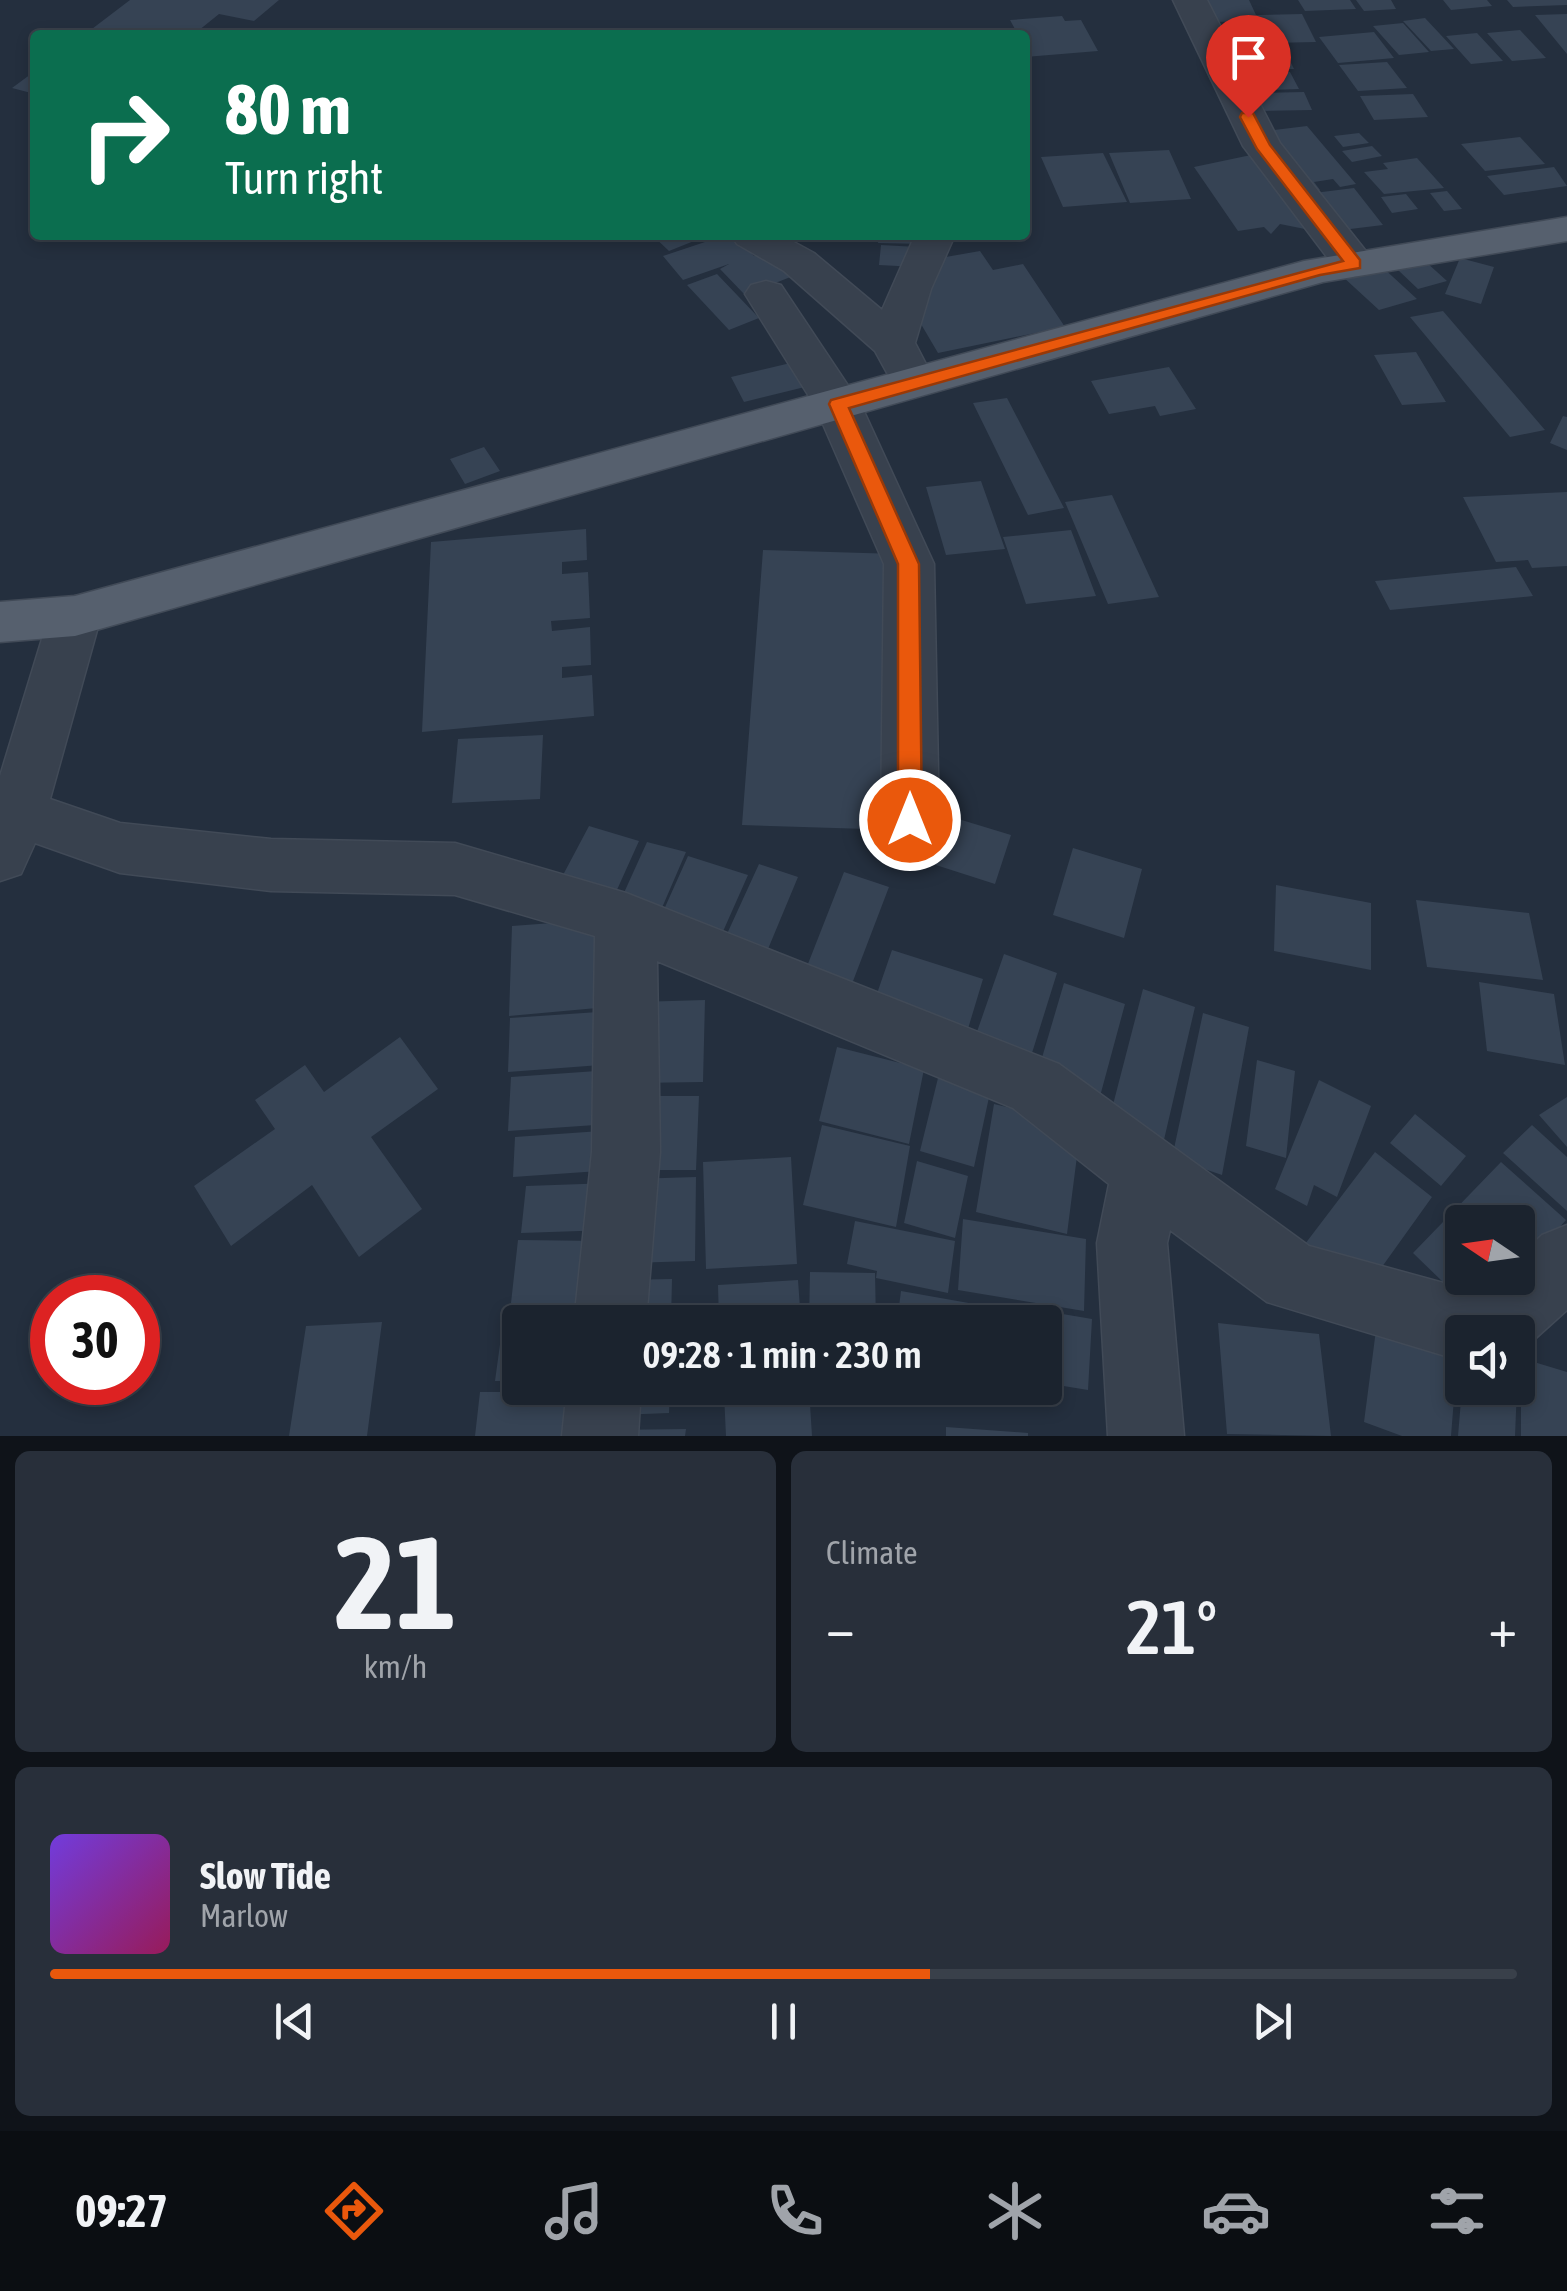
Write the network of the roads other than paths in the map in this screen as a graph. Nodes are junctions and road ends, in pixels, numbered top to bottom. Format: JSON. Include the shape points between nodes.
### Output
{"nodes":[{"id":1,"x":1190,"y":0,"type":"edge"},
{"id":2,"x":1567,"y":229,"type":"edge"},
{"id":3,"x":760,"y":240,"type":"edge"},
{"id":4,"x":932,"y":240,"type":"edge"},
{"id":5,"x":1354,"y":264,"type":"junction"},
{"id":6,"x":766,"y":294,"type":"dead end"},
{"id":7,"x":893,"y":343,"type":"junction"},
{"id":8,"x":914,"y":383,"type":"junction"},
{"id":9,"x":838,"y":404,"type":"junction"},
{"id":10,"x":74,"y":616,"type":"junction"},
{"id":11,"x":0,"y":622,"type":"edge"},
{"id":12,"x":910,"y":820,"type":"dead end"},
{"id":13,"x":9,"y":834,"type":"edge"},
{"id":14,"x":626,"y":920,"type":"junction"},
{"id":15,"x":1146,"y":1170,"type":"junction"},
{"id":16,"x":1567,"y":1260,"type":"edge"},
{"id":17,"x":612,"y":1305,"type":"edge"},
{"id":18,"x":603,"y":1405,"type":"edge"},
{"id":19,"x":600,"y":1436,"type":"edge"},
{"id":20,"x":1146,"y":1436,"type":"edge"}],
"edges":[{"from":1,"to":5,"type":"street","via":[[1262,146]]},
{"from":2,"to":5,"type":"main road"},
{"from":3,"to":7,"type":"street","via":[[800,262]]},
{"from":4,"to":7,"type":"street"},
{"from":5,"to":8,"type":"main road"},
{"from":6,"to":9,"type":"street"},
{"from":7,"to":8,"type":"street"},
{"from":8,"to":9,"type":"main road"},
{"from":9,"to":10,"type":"main road"},
{"from":9,"to":12,"type":"street","via":[[909,564]]},
{"from":10,"to":11,"type":"main road"},
{"from":10,"to":13,"type":"street"},
{"from":13,"to":14,"type":"street","via":[[271,866],[455,869]]},
{"from":14,"to":15,"type":"street","via":[[1036,1086]]},
{"from":14,"to":17,"type":"street","via":[[626,1152]]},
{"from":15,"to":16,"type":"street","via":[[1292,1277],[1481,1330],[1498,1326]]},
{"from":15,"to":20,"type":"street","via":[[1132,1242]]},
{"from":18,"to":19,"type":"street"}]}
